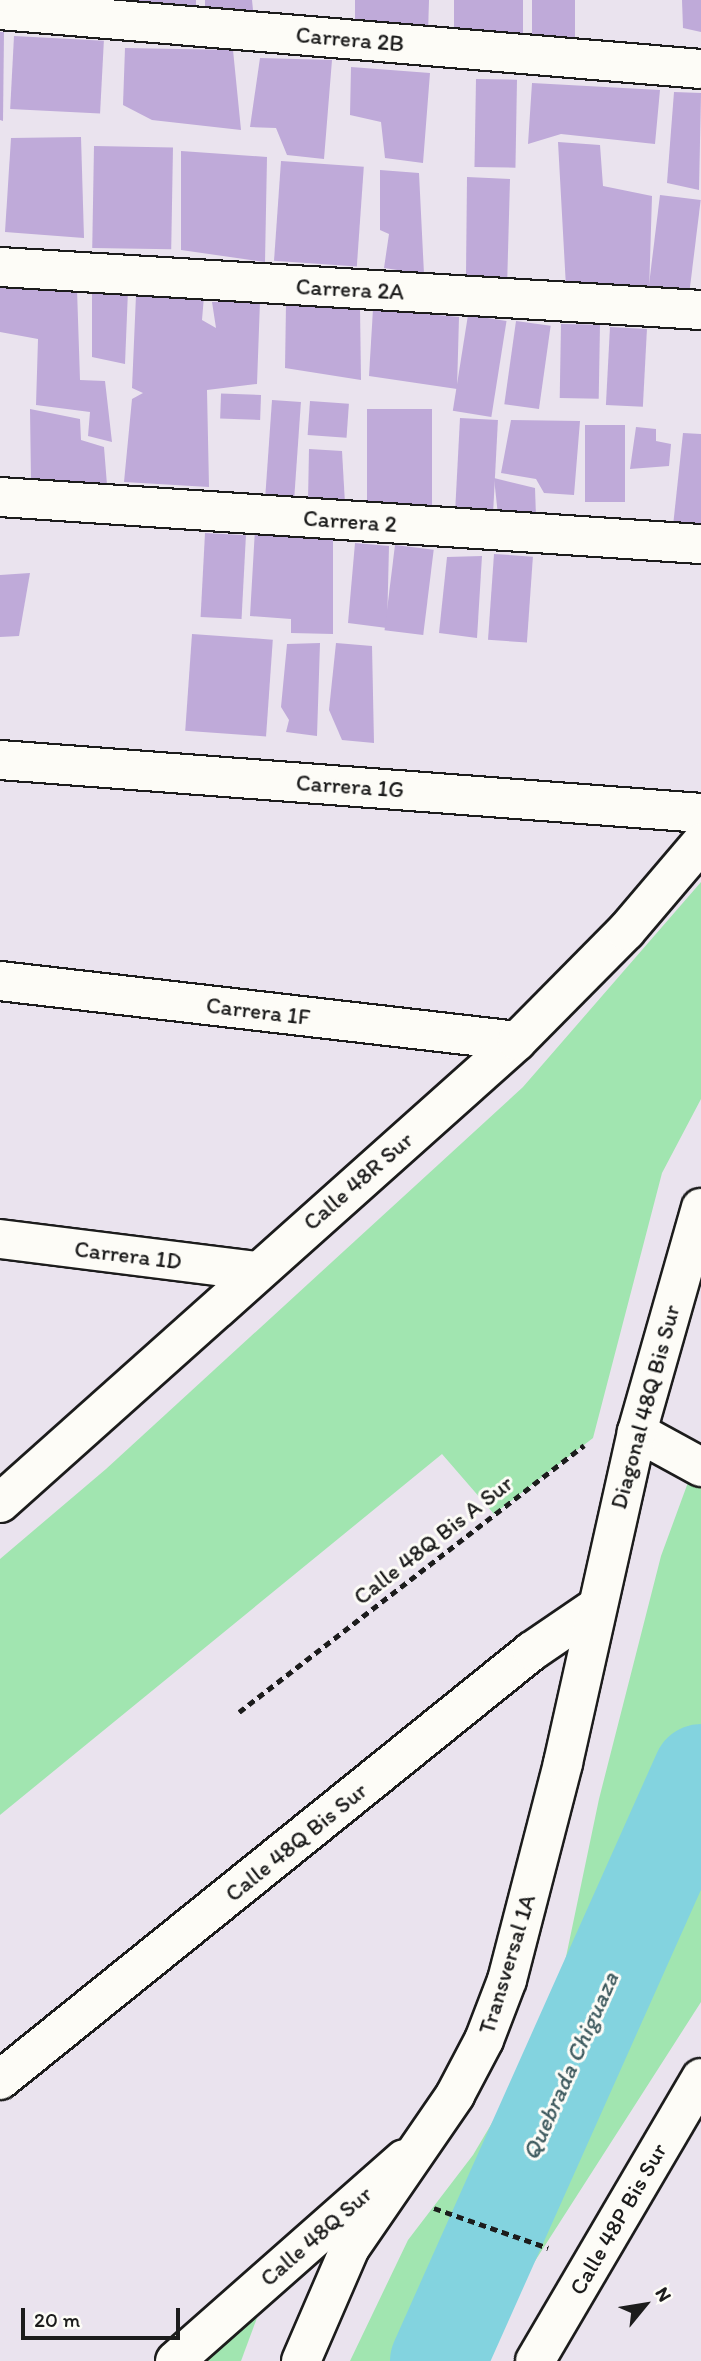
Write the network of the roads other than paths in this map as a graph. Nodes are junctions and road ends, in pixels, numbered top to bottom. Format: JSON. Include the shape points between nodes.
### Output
{"nodes":[{"id":1,"x":0,"y":10,"type":"edge"},
{"id":2,"x":701,"y":69,"type":"edge"},
{"id":3,"x":0,"y":267,"type":"edge"},
{"id":4,"x":701,"y":310,"type":"edge"},
{"id":5,"x":0,"y":498,"type":"edge"},
{"id":6,"x":701,"y":544,"type":"edge"},
{"id":7,"x":0,"y":760,"type":"edge"},
{"id":8,"x":701,"y":813,"type":"edge"},
{"id":9,"x":701,"y":843,"type":"edge"},
{"id":10,"x":0,"y":981,"type":"edge"},
{"id":11,"x":517,"y":1041,"type":"junction"},
{"id":12,"x":701,"y":1208,"type":"edge"},
{"id":13,"x":0,"y":1239,"type":"edge"},
{"id":14,"x":257,"y":1271,"type":"junction"},
{"id":15,"x":637,"y":1432,"type":"junction"},
{"id":16,"x":701,"y":1468,"type":"edge"},
{"id":17,"x":18,"y":1469,"type":"edge"},
{"id":18,"x":0,"y":1503,"type":"edge"},
{"id":19,"x":595,"y":1608,"type":"junction"},
{"id":20,"x":701,"y":2078,"type":"edge"},
{"id":21,"x":0,"y":2080,"type":"edge"},
{"id":22,"x":426,"y":2139,"type":"junction"},
{"id":23,"x":175,"y":2361,"type":"edge"},
{"id":24,"x":301,"y":2361,"type":"edge"},
{"id":25,"x":535,"y":2361,"type":"edge"}],
"edges":[{"from":1,"to":2,"type":"street","name":"Carrera 2B"},
{"from":3,"to":4,"type":"street","name":"Carrera 2A"},
{"from":5,"to":6,"type":"street","name":"Carrera 2"},
{"from":7,"to":8,"type":"street","name":"Carrera 1G"},
{"from":9,"to":11,"type":"street","name":"Calle 48R Sur","via":[[626,931]]},
{"from":10,"to":11,"type":"street","name":"Carrera 1F"},
{"from":11,"to":14,"type":"street","name":"Calle 48R Sur"},
{"from":12,"to":15,"type":"street","name":"Diagonal 48Q Bis Sur"},
{"from":13,"to":14,"type":"street","name":"Carrera 1D"},
{"from":14,"to":17,"type":"street","name":"Calle 48R Sur"},
{"from":15,"to":16,"type":"street"},
{"from":15,"to":19,"type":"street","name":"Diagonal 48Q Bis Sur"},
{"from":17,"to":18,"type":"street","name":"Calle 48R Sur"},
{"from":19,"to":21,"type":"street","name":"Calle 48Q Bis Sur","via":[[532,1651]]},
{"from":19,"to":22,"type":"street","name":"Transversal 1A","via":[[563,1763],[507,1980],[484,2040]]},
{"from":20,"to":25,"type":"street","name":"Calle 48P Bis Sur"},
{"from":22,"to":23,"type":"street","name":"Calle 48Q Sur"},
{"from":22,"to":24,"type":"street","name":"Transversal 1A","via":[[350,2248]]}]}
